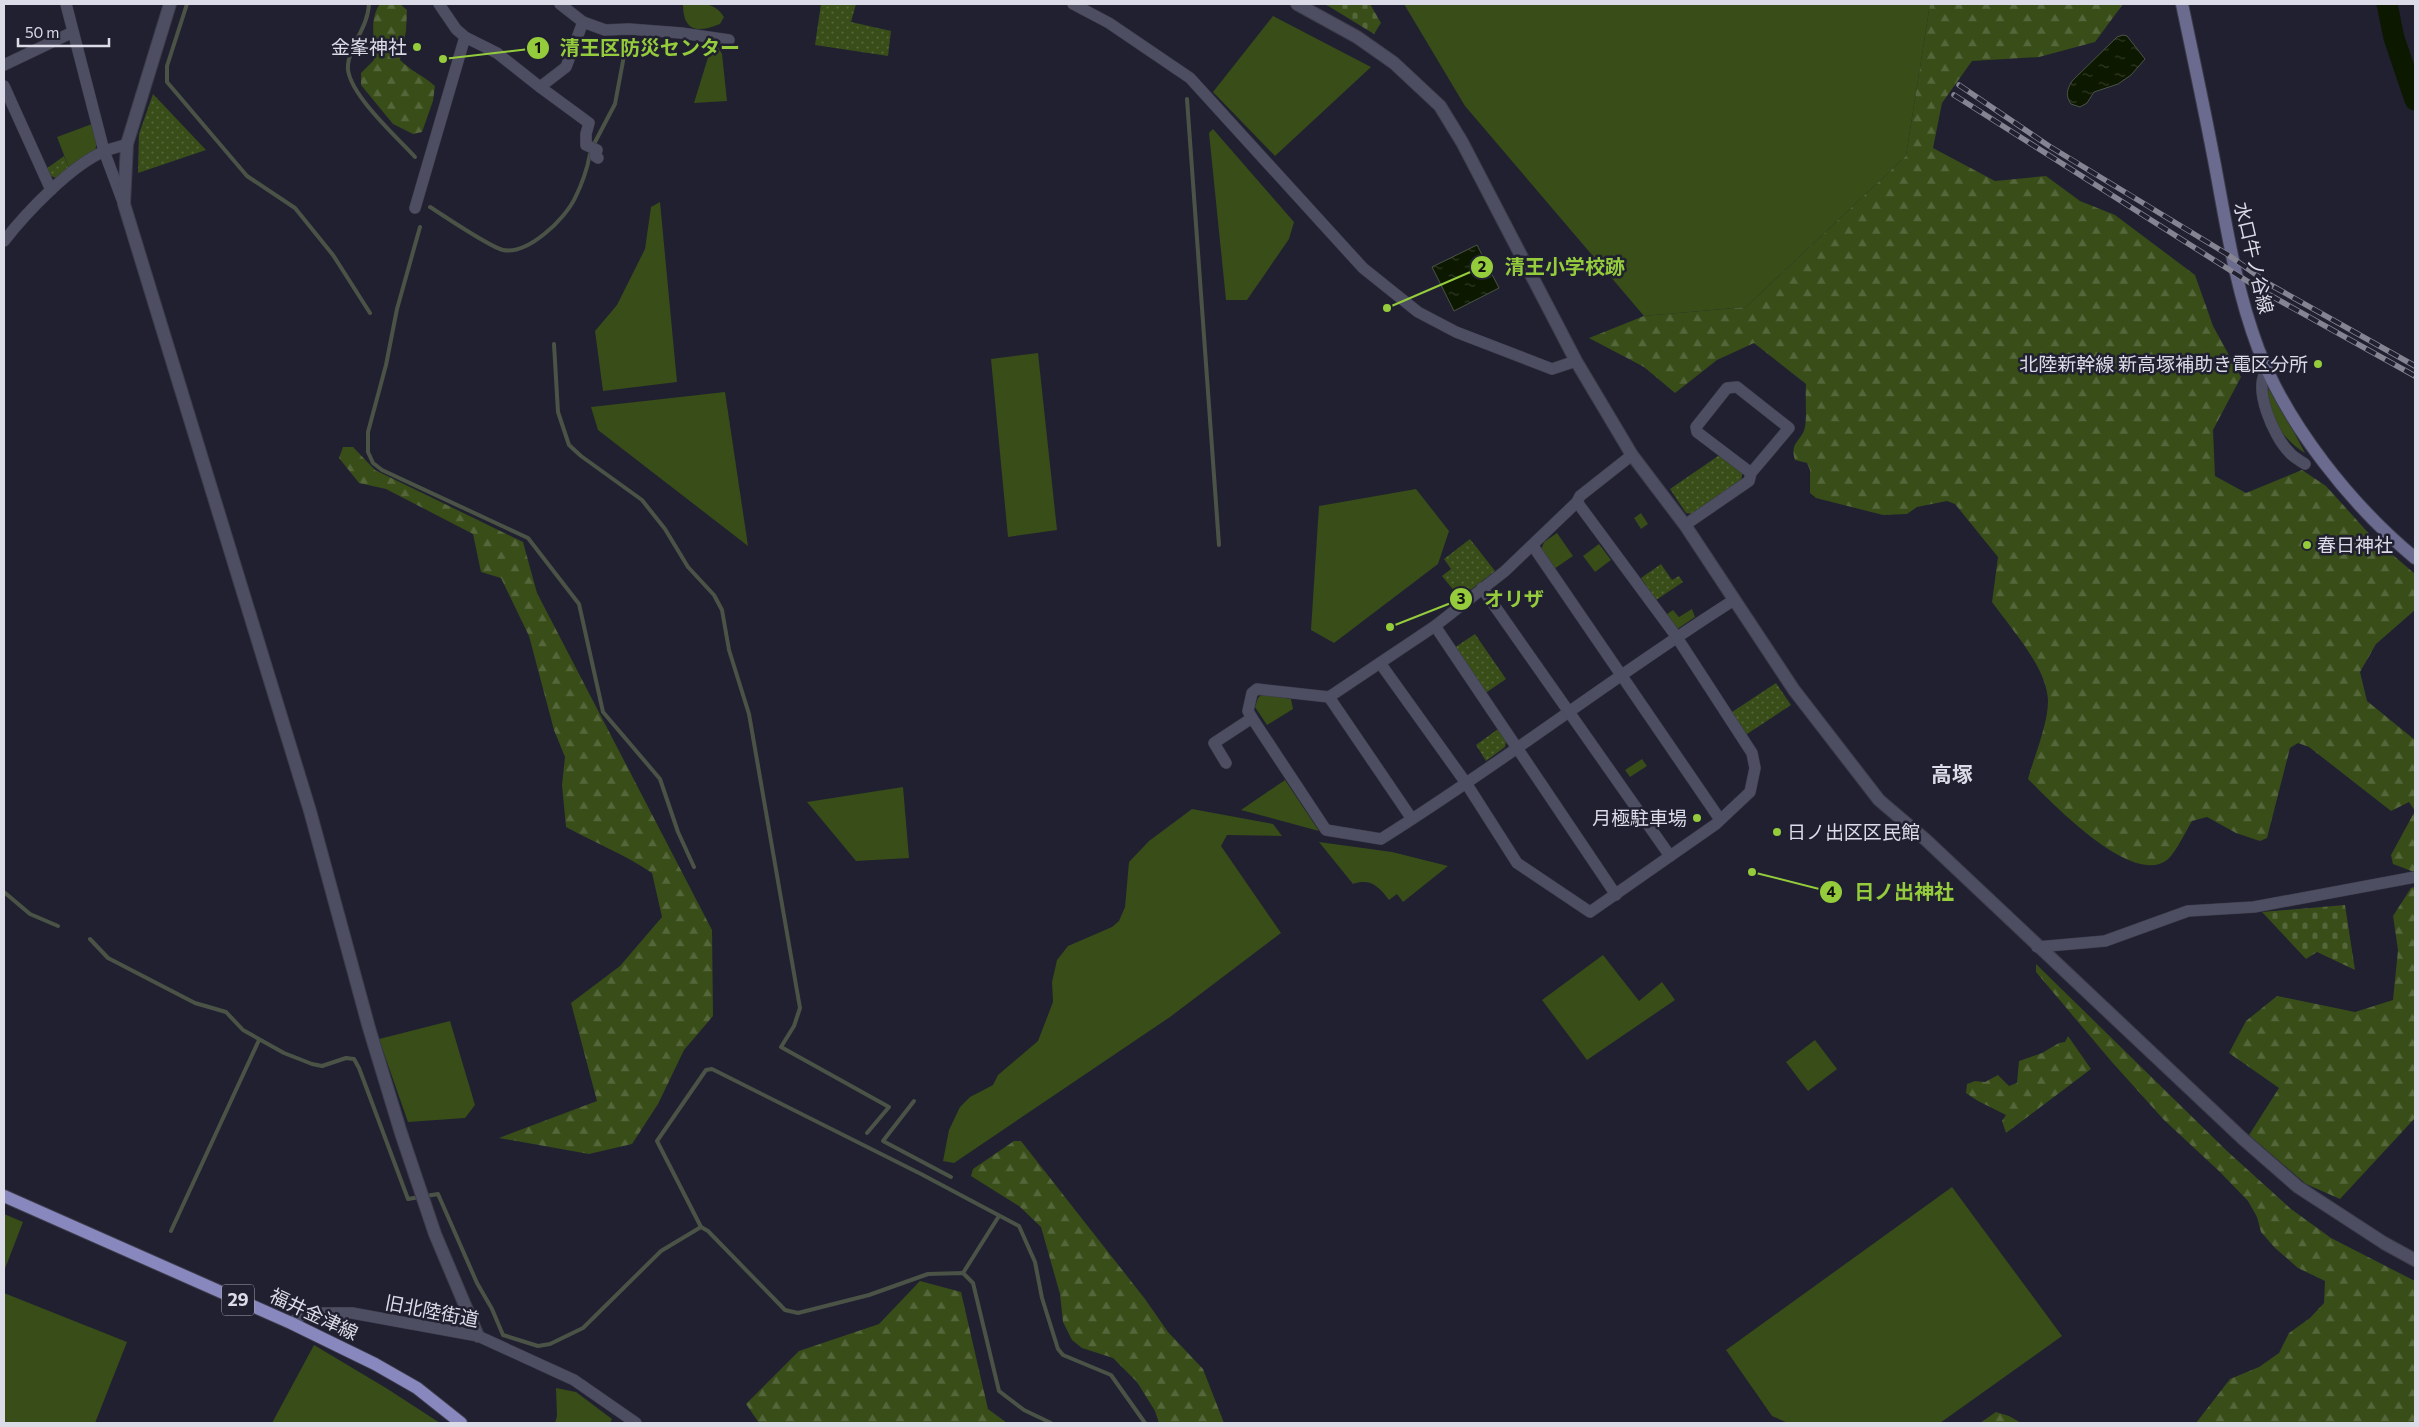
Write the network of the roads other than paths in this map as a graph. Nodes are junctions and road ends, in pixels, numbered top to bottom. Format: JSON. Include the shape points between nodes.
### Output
{"nodes":[{"id":1,"x":66,"y":4,"type":"edge"},
{"id":2,"x":170,"y":4,"type":"edge"},
{"id":3,"x":439,"y":4,"type":"edge"},
{"id":4,"x":560,"y":4,"type":"edge"},
{"id":5,"x":1073,"y":4,"type":"edge"},
{"id":6,"x":1297,"y":4,"type":"edge"},
{"id":7,"x":2182,"y":4,"type":"edge"},
{"id":8,"x":583,"y":22,"type":"junction"},
{"id":9,"x":73,"y":32,"type":"junction"},
{"id":10,"x":465,"y":37,"type":"junction"},
{"id":11,"x":729,"y":40,"type":"dead end"},
{"id":12,"x":4,"y":65,"type":"edge"},
{"id":13,"x":4,"y":86,"type":"edge"},
{"id":14,"x":540,"y":87,"type":"junction"},
{"id":15,"x":127,"y":144,"type":"junction"},
{"id":16,"x":104,"y":151,"type":"junction"},
{"id":17,"x":598,"y":158,"type":"dead end"},
{"id":18,"x":51,"y":190,"type":"junction"},
{"id":19,"x":124,"y":204,"type":"junction"},
{"id":20,"x":415,"y":208,"type":"dead end"},
{"id":21,"x":6,"y":234,"type":"edge"},
{"id":22,"x":1576,"y":361,"type":"junction"},
{"id":23,"x":2268,"y":369,"type":"junction"},
{"id":24,"x":1632,"y":455,"type":"junction"},
{"id":25,"x":2305,"y":464,"type":"dead end"},
{"id":26,"x":1751,"y":473,"type":"junction"},
{"id":27,"x":1578,"y":502,"type":"junction"},
{"id":28,"x":1685,"y":525,"type":"junction"},
{"id":29,"x":1533,"y":546,"type":"junction"},
{"id":30,"x":2415,"y":558,"type":"edge"},
{"id":31,"x":1482,"y":588,"type":"junction"},
{"id":32,"x":1734,"y":600,"type":"junction"},
{"id":33,"x":1435,"y":626,"type":"junction"},
{"id":34,"x":1676,"y":636,"type":"junction"},
{"id":35,"x":1380,"y":663,"type":"junction"},
{"id":36,"x":1622,"y":675,"type":"junction"},
{"id":37,"x":1329,"y":697,"type":"junction"},
{"id":38,"x":1569,"y":711,"type":"junction"},
{"id":39,"x":1252,"y":718,"type":"junction"},
{"id":40,"x":1516,"y":747,"type":"junction"},
{"id":41,"x":1226,"y":763,"type":"dead end"},
{"id":42,"x":1466,"y":783,"type":"junction"},
{"id":43,"x":1719,"y":818,"type":"junction"},
{"id":44,"x":1412,"y":820,"type":"junction"},
{"id":45,"x":1670,"y":856,"type":"junction"},
{"id":46,"x":2415,"y":878,"type":"edge"},
{"id":47,"x":1616,"y":895,"type":"junction"},
{"id":48,"x":2037,"y":946,"type":"junction"},
{"id":49,"x":4,"y":1196,"type":"edge"},
{"id":50,"x":2415,"y":1260,"type":"edge"},
{"id":51,"x":291,"y":1323,"type":"junction"},
{"id":52,"x":478,"y":1336,"type":"junction"},
{"id":53,"x":461,"y":1423,"type":"edge"},
{"id":54,"x":636,"y":1423,"type":"edge"}],
"edges":[{"from":1,"to":9,"type":"street"},
{"from":2,"to":15,"type":"street"},
{"from":3,"to":10,"type":"street"},
{"from":4,"to":8,"type":"street"},
{"from":5,"to":22,"type":"street","via":[[1109,23],[1190,78],[1363,268],[1418,312],[1456,332],[1552,369]]},
{"from":6,"to":22,"type":"street","via":[[1357,37],[1394,63],[1440,106]]},
{"from":7,"to":23,"type":"main road","name":"水口牛ノ谷線","via":[[2238,287]]},
{"from":8,"to":11,"type":"street","via":[[605,30],[664,31]]},
{"from":8,"to":14,"type":"street","via":[[566,67]]},
{"from":9,"to":12,"type":"street"},
{"from":9,"to":16,"type":"street"},
{"from":10,"to":14,"type":"street","via":[[497,53]]},
{"from":10,"to":20,"type":"street"},
{"from":13,"to":18,"type":"street"},
{"from":14,"to":17,"type":"street","via":[[589,123],[586,145],[597,150],[595,156]]},
{"from":15,"to":16,"type":"street"},
{"from":15,"to":19,"type":"street"},
{"from":16,"to":18,"type":"street"},
{"from":16,"to":19,"type":"street"},
{"from":18,"to":21,"type":"street"},
{"from":19,"to":52,"type":"street","via":[[307,802],[401,1133],[435,1234]]},
{"from":22,"to":24,"type":"street"},
{"from":23,"to":25,"type":"street","via":[[2261,383],[2271,427],[2288,452]]},
{"from":23,"to":30,"type":"main road","name":"水口牛ノ谷線","via":[[2288,408],[2339,482],[2369,516]]},
{"from":24,"to":27,"type":"street","via":[[1580,496]]},
{"from":24,"to":28,"type":"street"},
{"from":26,"to":26,"type":"street","via":[[1789,428],[1737,387],[1727,388],[1696,427],[1697,432]]},
{"from":26,"to":28,"type":"street","via":[[1749,481]]},
{"from":27,"to":29,"type":"street"},
{"from":27,"to":34,"type":"street"},
{"from":28,"to":32,"type":"street"},
{"from":29,"to":31,"type":"street"},
{"from":29,"to":36,"type":"street"},
{"from":31,"to":33,"type":"street"},
{"from":31,"to":38,"type":"street"},
{"from":32,"to":34,"type":"street"},
{"from":32,"to":48,"type":"street","via":[[1794,690],[1879,800],[1926,840]]},
{"from":33,"to":35,"type":"street"},
{"from":33,"to":40,"type":"street"},
{"from":34,"to":36,"type":"street"},
{"from":34,"to":43,"type":"street","via":[[1752,753],[1755,768],[1750,792]]},
{"from":35,"to":37,"type":"street"},
{"from":35,"to":42,"type":"street"},
{"from":36,"to":38,"type":"street"},
{"from":36,"to":43,"type":"street"},
{"from":37,"to":39,"type":"street","via":[[1257,689],[1252,693],[1248,711]]},
{"from":37,"to":44,"type":"street"},
{"from":38,"to":40,"type":"street"},
{"from":38,"to":45,"type":"street"},
{"from":39,"to":41,"type":"street","via":[[1214,743]]},
{"from":39,"to":44,"type":"street","via":[[1326,830],[1381,839]]},
{"from":40,"to":42,"type":"street"},
{"from":40,"to":47,"type":"street"},
{"from":42,"to":44,"type":"street"},
{"from":42,"to":47,"type":"street","via":[[1517,863],[1590,912]]},
{"from":43,"to":45,"type":"street","via":[[1716,824]]},
{"from":45,"to":47,"type":"street"},
{"from":46,"to":48,"type":"street","via":[[2254,907],[2188,911],[2105,941]]},
{"from":48,"to":50,"type":"street","via":[[2298,1187]]},
{"from":49,"to":51,"type":"main road","name":"福井金津線","number":"29"},
{"from":51,"to":52,"type":"street","name":"旧北陸街道","via":[[310,1313],[352,1313]]},
{"from":51,"to":53,"type":"main road","name":"福井金津線","number":"29","via":[[403,1380]]},
{"from":52,"to":54,"type":"street","name":"旧北陸街道","via":[[574,1380]]}]}
